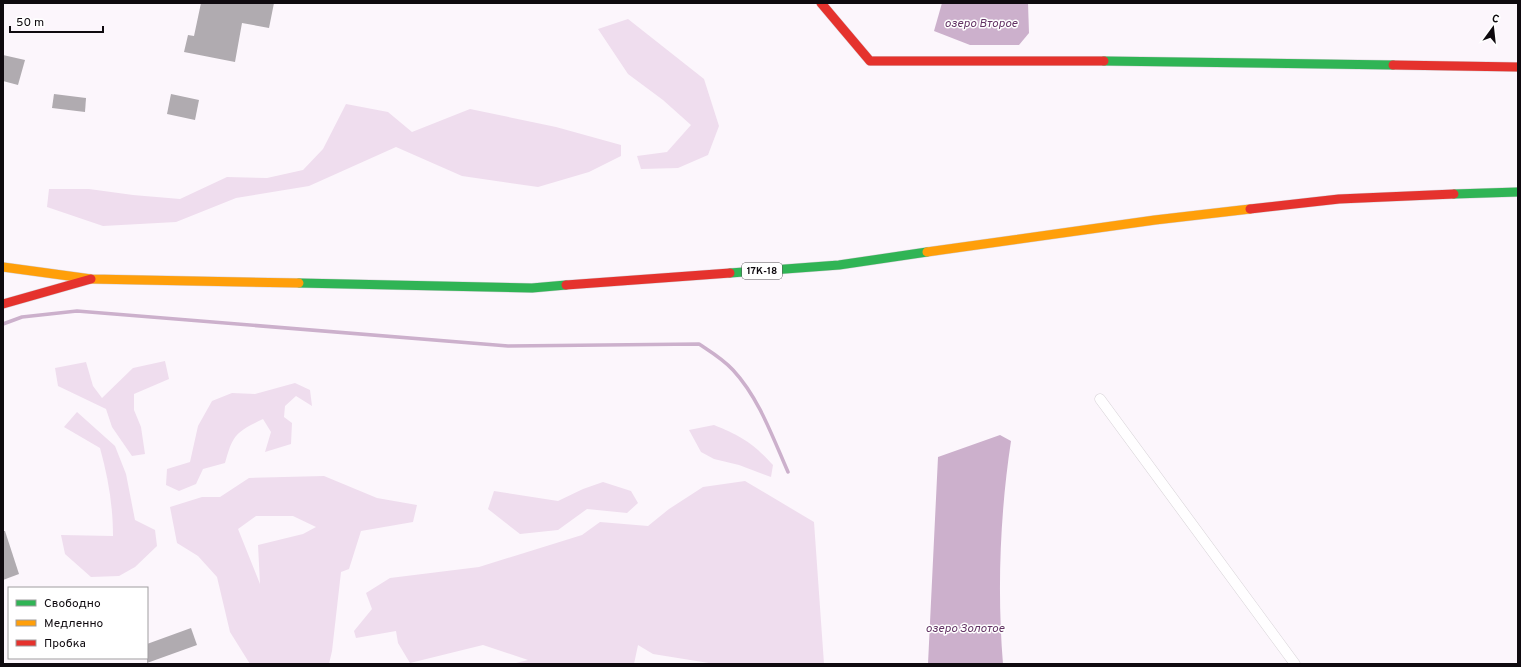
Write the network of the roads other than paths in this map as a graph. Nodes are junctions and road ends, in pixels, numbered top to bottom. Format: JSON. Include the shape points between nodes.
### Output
{"nodes":[{"id":1,"x":821,"y":3,"type":"edge"},
{"id":2,"x":1518,"y":67,"type":"edge"},
{"id":3,"x":1518,"y":192,"type":"edge"},
{"id":4,"x":3,"y":267,"type":"edge"},
{"id":5,"x":91,"y":278,"type":"junction"},
{"id":6,"x":3,"y":304,"type":"edge"},
{"id":7,"x":1100,"y":399,"type":"dead end"},
{"id":8,"x":1295,"y":664,"type":"edge"}],
"edges":[{"from":1,"to":2,"type":"main road","via":[[870,60]]},
{"from":3,"to":5,"type":"main road","number":"17К-18","via":[[1339,199],[1155,220],[839,265],[532,288]]},
{"from":4,"to":5,"type":"main road","number":"17К-18"},
{"from":5,"to":6,"type":"main road"},
{"from":7,"to":8,"type":"street"}]}
